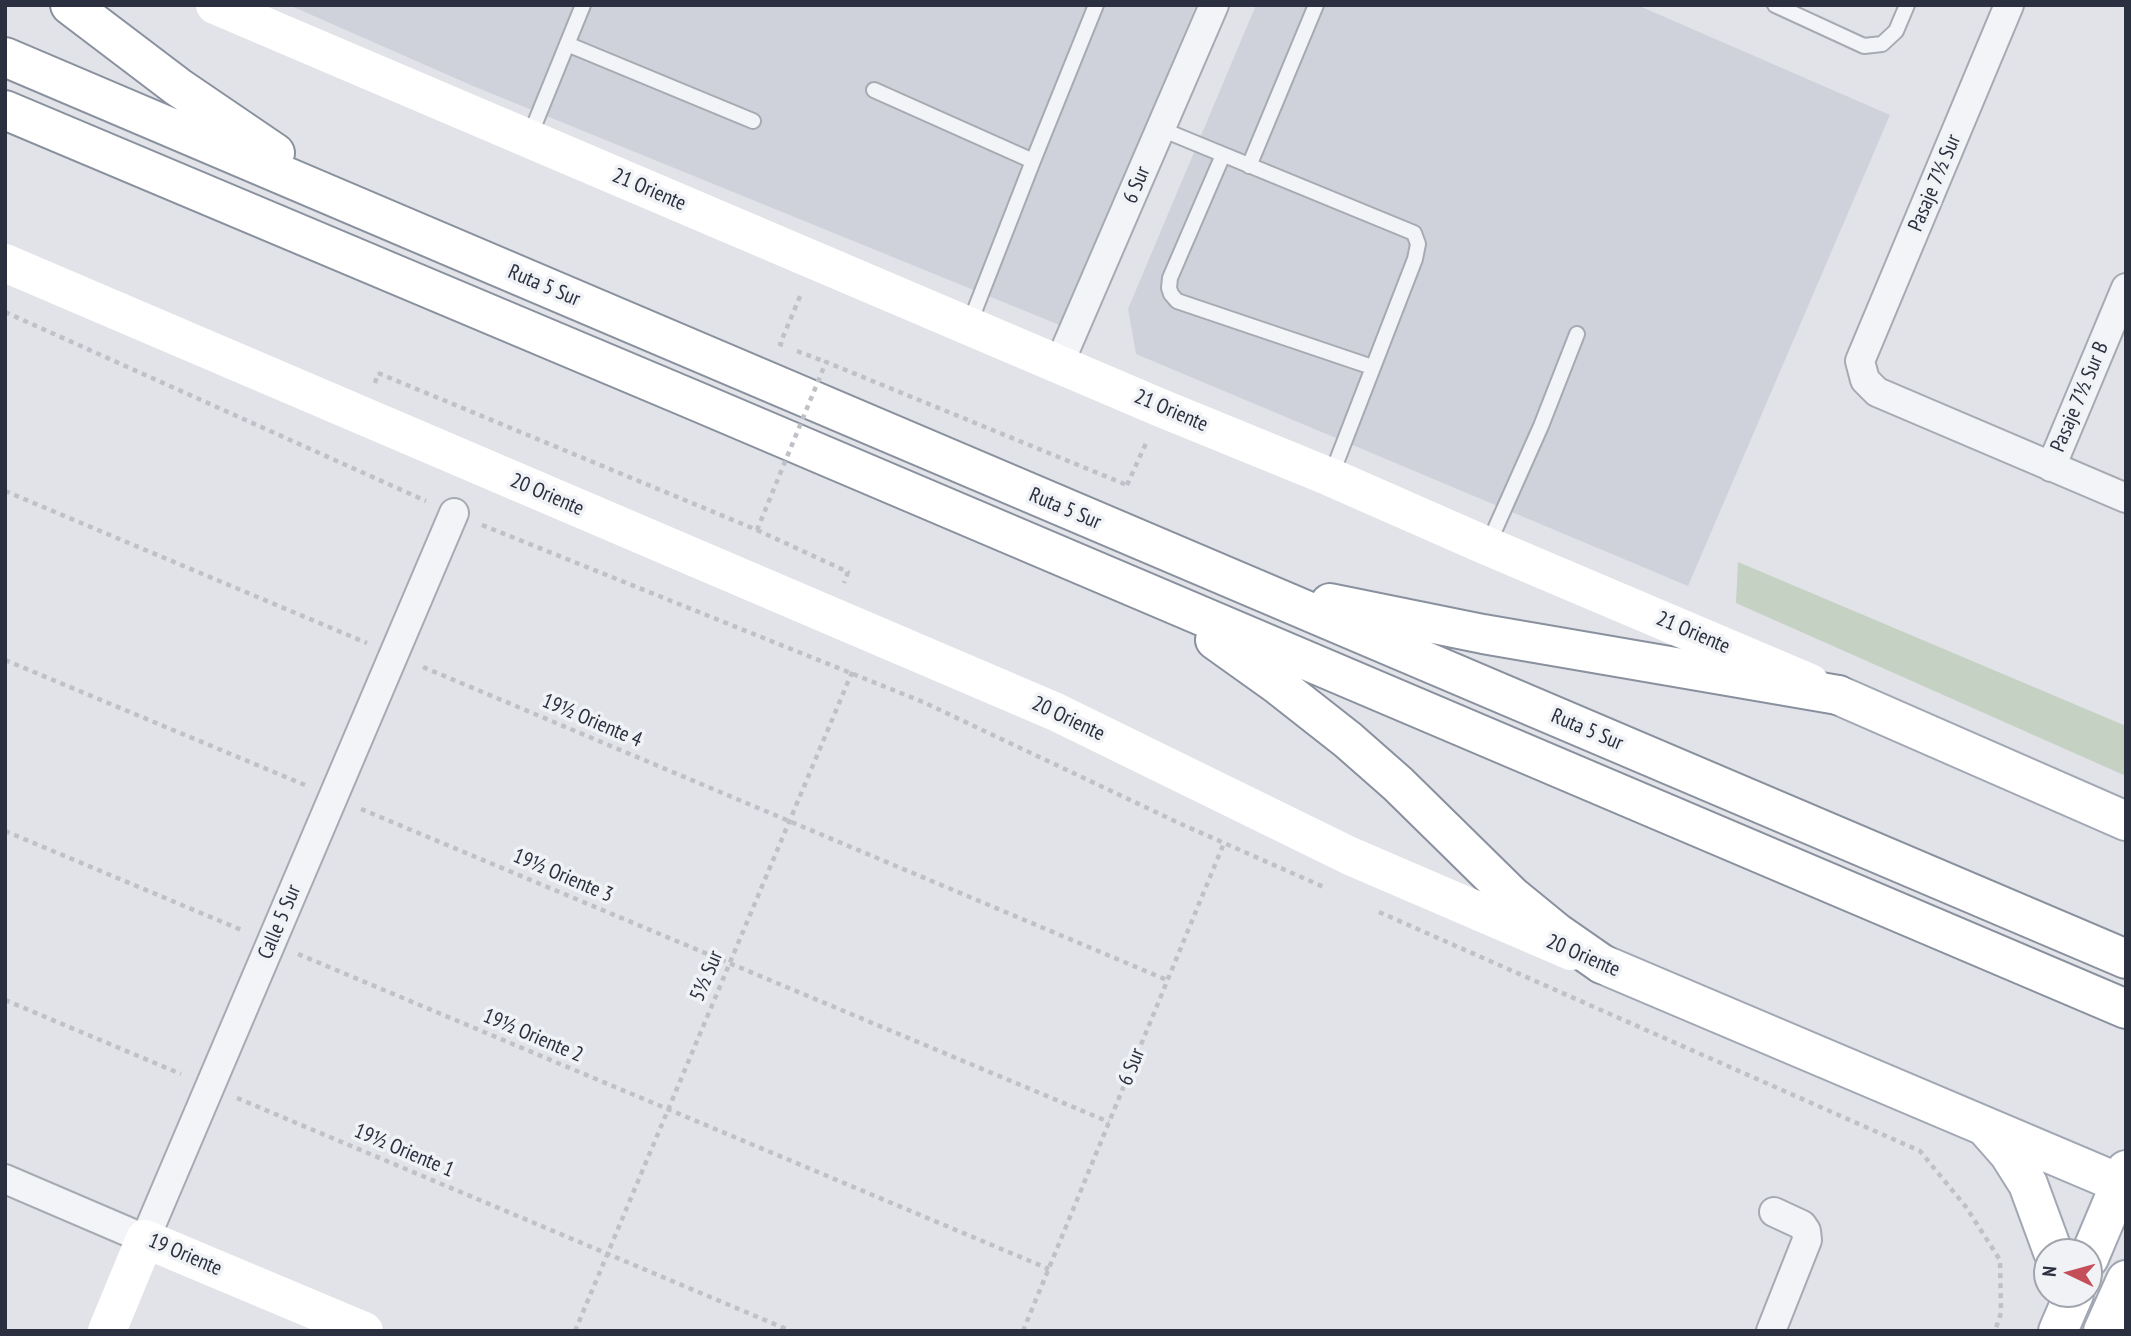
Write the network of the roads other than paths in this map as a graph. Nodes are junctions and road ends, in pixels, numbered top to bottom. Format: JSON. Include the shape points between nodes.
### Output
{"nodes":[{"id":1,"x":70,"y":5,"type":"edge"},
{"id":2,"x":215,"y":5,"type":"edge"},
{"id":3,"x":583,"y":5,"type":"edge"},
{"id":4,"x":1096,"y":5,"type":"edge"},
{"id":5,"x":1214,"y":5,"type":"edge"},
{"id":6,"x":1316,"y":5,"type":"edge"},
{"id":7,"x":1775,"y":5,"type":"edge"},
{"id":8,"x":1907,"y":5,"type":"edge"},
{"id":9,"x":2009,"y":5,"type":"edge"},
{"id":10,"x":567,"y":44,"type":"junction"},
{"id":11,"x":5,"y":57,"type":"edge"},
{"id":12,"x":874,"y":90,"type":"dead end"},
{"id":13,"x":5,"y":110,"type":"edge"},
{"id":14,"x":753,"y":121,"type":"dead end"},
{"id":15,"x":5,"y":129,"type":"edge"},
{"id":16,"x":1161,"y":129,"type":"junction"},
{"id":17,"x":529,"y":139,"type":"junction"},
{"id":18,"x":96,"y":149,"type":"junction"},
{"id":19,"x":1223,"y":155,"type":"junction"},
{"id":20,"x":1033,"y":161,"type":"junction"},
{"id":21,"x":1249,"y":166,"type":"junction"},
{"id":22,"x":362,"y":209,"type":"junction"},
{"id":23,"x":5,"y":263,"type":"edge"},
{"id":24,"x":2126,"y":288,"type":"edge"},
{"id":25,"x":968,"y":326,"type":"junction"},
{"id":26,"x":1577,"y":334,"type":"dead end"},
{"id":27,"x":1059,"y":364,"type":"junction"},
{"id":28,"x":1372,"y":367,"type":"junction"},
{"id":29,"x":2051,"y":467,"type":"junction"},
{"id":30,"x":1330,"y":477,"type":"junction"},
{"id":31,"x":2126,"y":498,"type":"edge"},
{"id":32,"x":454,"y":513,"type":"road end"},
{"id":33,"x":1487,"y":546,"type":"junction"},
{"id":34,"x":1226,"y":577,"type":"junction"},
{"id":35,"x":1150,"y":595,"type":"junction"},
{"id":36,"x":1838,"y":695,"type":"junction"},
{"id":37,"x":2126,"y":821,"type":"edge"},
{"id":38,"x":2126,"y":959,"type":"edge"},
{"id":39,"x":1602,"y":964,"type":"junction"},
{"id":40,"x":2126,"y":1009,"type":"edge"},
{"id":41,"x":1986,"y":1127,"type":"junction"},
{"id":42,"x":5,"y":1179,"type":"edge"},
{"id":43,"x":2124,"y":1180,"type":"edge"},
{"id":44,"x":1774,"y":1212,"type":"dead end"},
{"id":45,"x":2048,"y":1238,"type":"edge"},
{"id":46,"x":2098,"y":1238,"type":"edge"},
{"id":47,"x":145,"y":1239,"type":"junction"},
{"id":48,"x":2126,"y":1280,"type":"edge"},
{"id":49,"x":107,"y":1331,"type":"edge"},
{"id":50,"x":364,"y":1331,"type":"edge"},
{"id":51,"x":1770,"y":1331,"type":"edge"},
{"id":52,"x":2103,"y":1331,"type":"edge"}],
"edges":[{"from":1,"to":22,"type":"main road","via":[[200,103]]},
{"from":2,"to":17,"type":"main road","name":"21 Oriente"},
{"from":3,"to":10,"type":"lane"},
{"from":4,"to":20,"type":"lane"},
{"from":5,"to":16,"type":"street","name":"6 Sur"},
{"from":6,"to":21,"type":"lane"},
{"from":7,"to":8,"type":"lane","via":[[1864,46],[1882,44],[1896,31]]},
{"from":9,"to":29,"type":"street","name":"Pasaje 7½ Sur","via":[[1860,361],[1865,380],[1877,392]]},
{"from":10,"to":14,"type":"lane"},
{"from":10,"to":17,"type":"lane"},
{"from":11,"to":22,"type":"main road","name":"Ruta 5 Sur"},
{"from":12,"to":20,"type":"lane"},
{"from":13,"to":18,"type":"main road"},
{"from":15,"to":18,"type":"main road"},
{"from":16,"to":19,"type":"lane"},
{"from":16,"to":27,"type":"street","name":"6 Sur"},
{"from":17,"to":25,"type":"main road","name":"21 Oriente"},
{"from":18,"to":35,"type":"main road"},
{"from":19,"to":21,"type":"lane"},
{"from":19,"to":28,"type":"lane","via":[[1170,278],[1171,295],[1177,301]]},
{"from":20,"to":25,"type":"lane"},
{"from":21,"to":28,"type":"lane","via":[[1415,233],[1415,259]]},
{"from":22,"to":34,"type":"main road","name":"Ruta 5 Sur"},
{"from":23,"to":39,"type":"main road","name":"20 Oriente","via":[[1056,712],[1350,856]]},
{"from":24,"to":29,"type":"street","name":"Pasaje 7½ Sur B"},
{"from":25,"to":27,"type":"main road","name":"21 Oriente"},
{"from":26,"to":33,"type":"lane"},
{"from":27,"to":30,"type":"main road","name":"21 Oriente"},
{"from":28,"to":30,"type":"lane"},
{"from":29,"to":31,"type":"street"},
{"from":30,"to":33,"type":"main road","name":"21 Oriente"},
{"from":32,"to":47,"type":"street","name":"Calle 5 Sur"},
{"from":33,"to":36,"type":"main road","name":"21 Oriente"},
{"from":34,"to":36,"type":"main road","via":[[1429,624]]},
{"from":34,"to":38,"type":"main road","name":"Ruta 5 Sur"},
{"from":35,"to":39,"type":"main road","via":[[1340,733],[1512,897]]},
{"from":35,"to":40,"type":"main road"},
{"from":36,"to":37,"type":"main road","name":"21 Oriente"},
{"from":39,"to":41,"type":"main road","name":"20 Oriente"},
{"from":41,"to":43,"type":"main road","name":"20 Oriente"},
{"from":41,"to":45,"type":"main road","via":[[2028,1184]]},
{"from":42,"to":47,"type":"street","name":"19 Oriente"},
{"from":43,"to":46,"type":"main road"},
{"from":44,"to":51,"type":"street","via":[[1802,1225],[1807,1240]]},
{"from":47,"to":49,"type":"main road","name":"Calle 5 Sur"},
{"from":47,"to":50,"type":"main road","name":"19 Oriente"},
{"from":48,"to":52,"type":"main road"}]}
